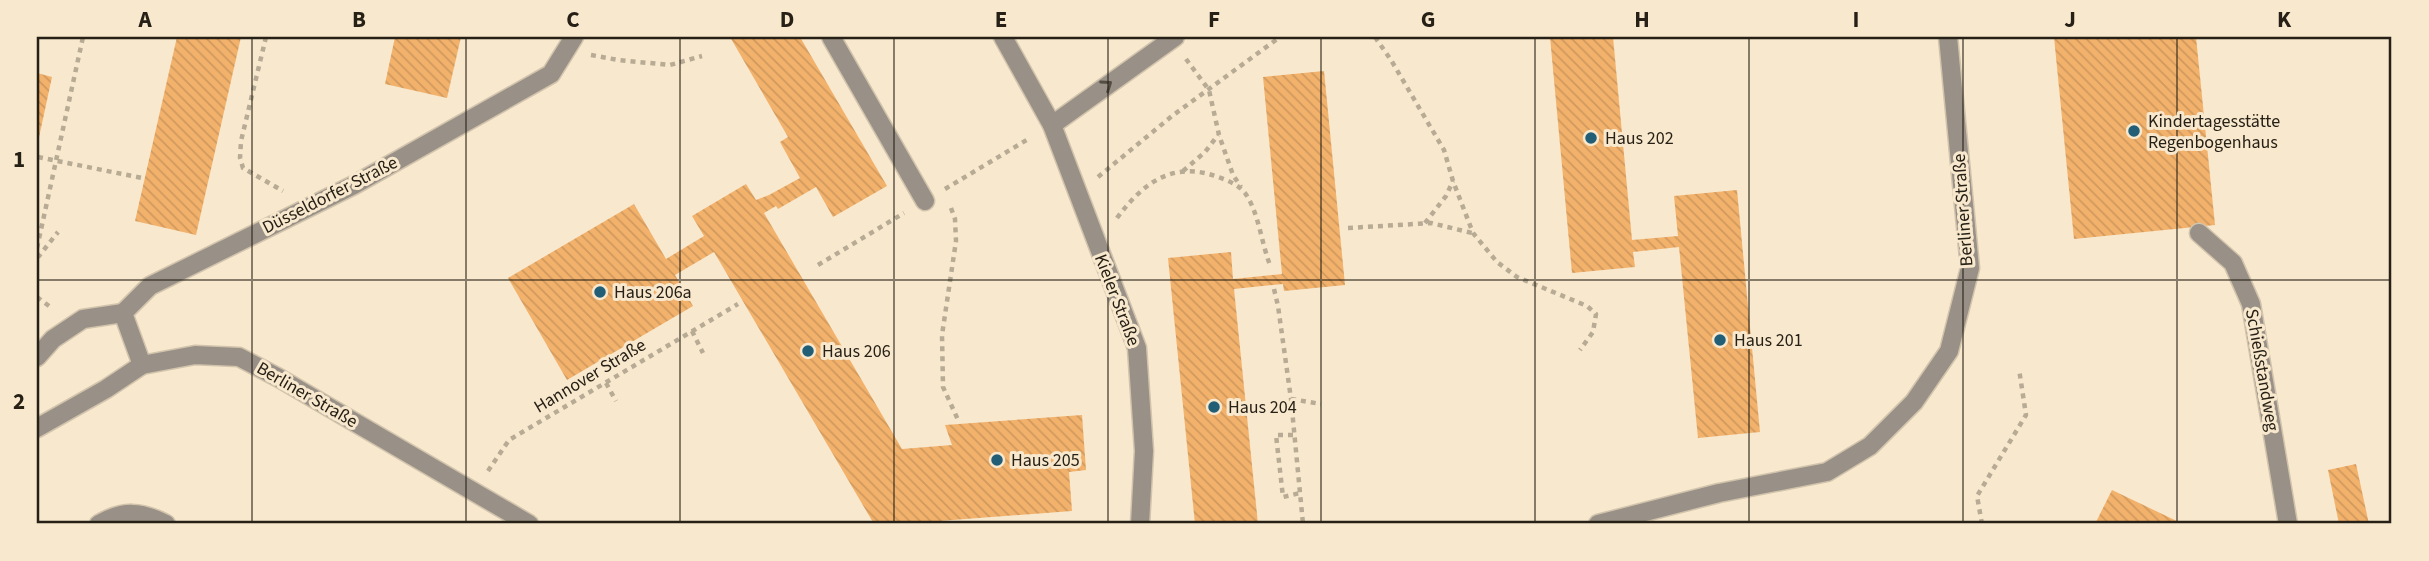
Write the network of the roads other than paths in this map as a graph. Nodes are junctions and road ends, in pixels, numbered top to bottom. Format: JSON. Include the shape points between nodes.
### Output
{"nodes":[{"id":1,"x":831,"y":37,"type":"edge"},
{"id":2,"x":1003,"y":37,"type":"edge"},
{"id":3,"x":1948,"y":37,"type":"edge"},
{"id":4,"x":1173,"y":38,"type":"edge"},
{"id":5,"x":570,"y":43,"type":"edge"},
{"id":6,"x":1052,"y":125,"type":"junction"},
{"id":7,"x":933,"y":196,"type":"road end"},
{"id":8,"x":2199,"y":233,"type":"dead end"},
{"id":9,"x":122,"y":313,"type":"junction"},
{"id":10,"x":37,"y":357,"type":"edge"},
{"id":11,"x":142,"y":365,"type":"junction"},
{"id":12,"x":37,"y":428,"type":"edge"},
{"id":13,"x":99,"y":524,"type":"edge"},
{"id":14,"x":166,"y":524,"type":"edge"},
{"id":15,"x":529,"y":524,"type":"edge"},
{"id":16,"x":1140,"y":524,"type":"edge"},
{"id":17,"x":1598,"y":524,"type":"edge"},
{"id":18,"x":2288,"y":524,"type":"edge"}],
"edges":[{"from":1,"to":7,"type":"street"},
{"from":2,"to":6,"type":"street","name":"Kieler Straße"},
{"from":3,"to":17,"type":"street","name":"Berliner Straße","via":[[1970,268],[1949,351],[1914,402],[1870,446],[1827,472]]},
{"from":6,"to":4,"type":"street","one_way":true},
{"from":5,"to":9,"type":"street","name":"Düsseldorfer Straße","via":[[551,74],[354,185],[150,286]]},
{"from":6,"to":16,"type":"street","name":"Kieler Straße","via":[[1137,348],[1144,452]]},
{"from":8,"to":18,"type":"street","name":"Schießstandweg","via":[[2233,263],[2251,304]]},
{"from":9,"to":10,"type":"street","via":[[83,319],[53,339]]},
{"from":9,"to":11,"type":"street"},
{"from":11,"to":12,"type":"street","name":"Berliner Straße"},
{"from":11,"to":15,"type":"street","name":"Berliner Straße","via":[[195,355],[239,357]]},
{"from":13,"to":14,"type":"street","via":[[127,513]]}]}
